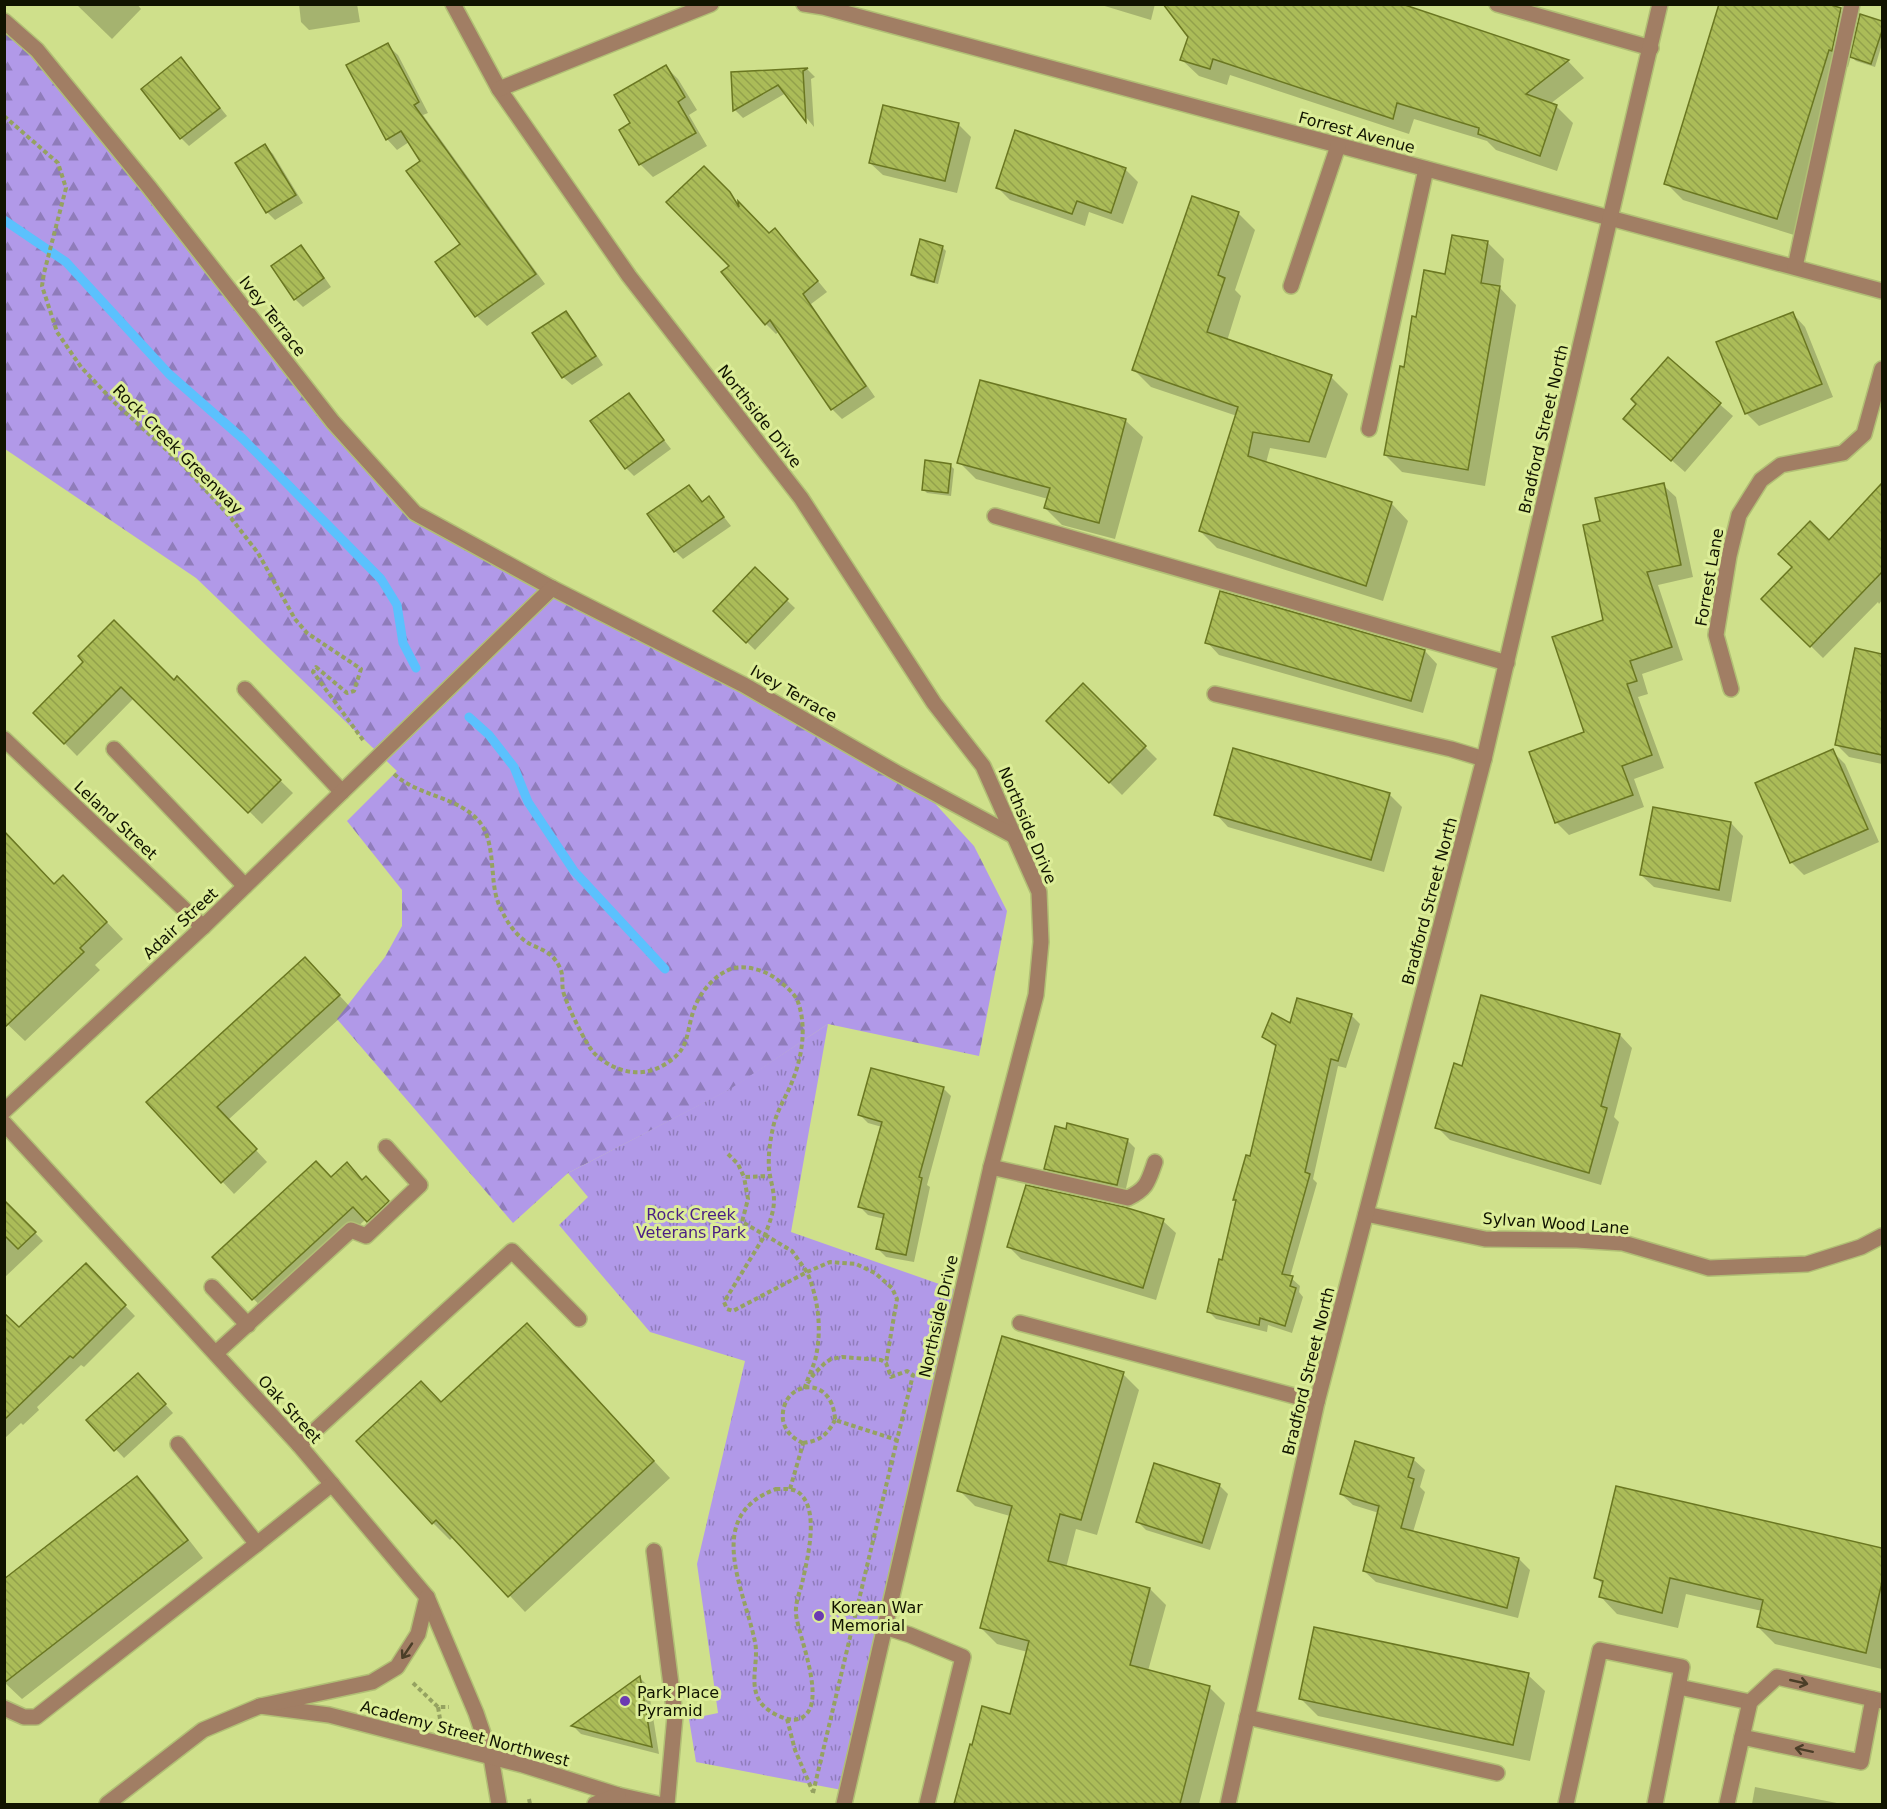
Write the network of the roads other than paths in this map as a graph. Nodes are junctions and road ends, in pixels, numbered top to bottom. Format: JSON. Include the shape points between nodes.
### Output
{"nodes":[{"id":1,"x":453,"y":4,"type":"edge"},
{"id":2,"x":711,"y":4,"type":"edge"},
{"id":3,"x":804,"y":4,"type":"edge"},
{"id":4,"x":1497,"y":4,"type":"edge"},
{"id":5,"x":1660,"y":4,"type":"edge"},
{"id":6,"x":1852,"y":4,"type":"edge"},
{"id":7,"x":824,"y":6,"type":"edge"},
{"id":8,"x":4,"y":21,"type":"edge"},
{"id":9,"x":1651,"y":48,"type":"junction"},
{"id":10,"x":499,"y":89,"type":"junction"},
{"id":11,"x":1338,"y":146,"type":"junction"},
{"id":12,"x":1426,"y":169,"type":"junction"},
{"id":13,"x":1611,"y":217,"type":"junction"},
{"id":14,"x":1795,"y":267,"type":"junction"},
{"id":15,"x":1291,"y":286,"type":"dead end"},
{"id":16,"x":1882,"y":291,"type":"edge"},
{"id":17,"x":1882,"y":369,"type":"edge"},
{"id":18,"x":1369,"y":429,"type":"dead end"},
{"id":19,"x":995,"y":516,"type":"dead end"},
{"id":20,"x":552,"y":588,"type":"junction"},
{"id":21,"x":1507,"y":663,"type":"junction"},
{"id":22,"x":1731,"y":688,"type":"dead end"},
{"id":23,"x":245,"y":689,"type":"dead end"},
{"id":24,"x":1215,"y":694,"type":"dead end"},
{"id":25,"x":4,"y":739,"type":"edge"},
{"id":26,"x":114,"y":749,"type":"dead end"},
{"id":27,"x":1484,"y":759,"type":"junction"},
{"id":28,"x":342,"y":792,"type":"junction"},
{"id":29,"x":1014,"y":836,"type":"junction"},
{"id":30,"x":245,"y":886,"type":"junction"},
{"id":31,"x":203,"y":927,"type":"junction"},
{"id":32,"x":4,"y":1111,"type":"edge"},
{"id":33,"x":4,"y":1123,"type":"edge"},
{"id":34,"x":386,"y":1147,"type":"dead end"},
{"id":35,"x":1155,"y":1162,"type":"dead end"},
{"id":36,"x":991,"y":1167,"type":"junction"},
{"id":37,"x":1366,"y":1214,"type":"junction"},
{"id":38,"x":1882,"y":1236,"type":"edge"},
{"id":39,"x":212,"y":1287,"type":"dead end"},
{"id":40,"x":579,"y":1319,"type":"dead end"},
{"id":41,"x":1020,"y":1323,"type":"dead end"},
{"id":42,"x":248,"y":1325,"type":"junction"},
{"id":43,"x":216,"y":1353,"type":"junction"},
{"id":44,"x":1317,"y":1402,"type":"junction"},
{"id":45,"x":178,"y":1444,"type":"dead end"},
{"id":46,"x":299,"y":1445,"type":"junction"},
{"id":47,"x":332,"y":1485,"type":"junction"},
{"id":48,"x":257,"y":1544,"type":"junction"},
{"id":49,"x":654,"y":1551,"type":"dead end"},
{"id":50,"x":427,"y":1597,"type":"junction"},
{"id":51,"x":885,"y":1627,"type":"junction"},
{"id":52,"x":1679,"y":1687,"type":"junction"},
{"id":53,"x":1878,"y":1700,"type":"edge"},
{"id":54,"x":1750,"y":1702,"type":"junction"},
{"id":55,"x":260,"y":1706,"type":"junction"},
{"id":56,"x":4,"y":1708,"type":"edge"},
{"id":57,"x":1247,"y":1717,"type":"junction"},
{"id":58,"x":1742,"y":1737,"type":"junction"},
{"id":59,"x":491,"y":1757,"type":"junction"},
{"id":60,"x":1497,"y":1773,"type":"dead end"},
{"id":61,"x":618,"y":1795,"type":"junction"},
{"id":62,"x":108,"y":1804,"type":"edge"},
{"id":63,"x":499,"y":1804,"type":"edge"},
{"id":64,"x":595,"y":1804,"type":"edge"},
{"id":65,"x":658,"y":1804,"type":"edge"},
{"id":66,"x":667,"y":1804,"type":"edge"},
{"id":67,"x":844,"y":1804,"type":"edge"},
{"id":68,"x":927,"y":1804,"type":"edge"},
{"id":69,"x":1228,"y":1804,"type":"edge"},
{"id":70,"x":1566,"y":1804,"type":"edge"},
{"id":71,"x":1655,"y":1804,"type":"edge"},
{"id":72,"x":1727,"y":1804,"type":"edge"}],
"edges":[{"from":1,"to":10,"type":"street","name":"Northside Drive"},
{"from":2,"to":10,"type":"street"},
{"from":3,"to":7,"type":"street","name":"Forrest Avenue"},
{"from":4,"to":9,"type":"street"},
{"from":5,"to":9,"type":"street","name":"Bradford Street North"},
{"from":6,"to":14,"type":"street"},
{"from":7,"to":11,"type":"street","name":"Forrest Avenue"},
{"from":8,"to":20,"type":"street","name":"Ivey Terrace","via":[[37,50],[333,423],[415,513]]},
{"from":9,"to":13,"type":"street","name":"Bradford Street North"},
{"from":10,"to":29,"type":"street","name":"Northside Drive","via":[[629,276],[801,498],[934,703],[983,766]]},
{"from":11,"to":12,"type":"street","name":"Forrest Avenue"},
{"from":11,"to":15,"type":"street"},
{"from":12,"to":13,"type":"street","name":"Forrest Avenue"},
{"from":12,"to":18,"type":"street"},
{"from":13,"to":14,"type":"street","name":"Forrest Avenue"},
{"from":13,"to":21,"type":"street","name":"Bradford Street North"},
{"from":14,"to":16,"type":"street","name":"Forrest Avenue"},
{"from":17,"to":22,"type":"street","name":"Forrest Lane","via":[[1864,434],[1843,453],[1781,465],[1761,480],[1739,515],[1716,635]]},
{"from":19,"to":21,"type":"street"},
{"from":20,"to":28,"type":"street","name":"Adair Street"},
{"from":20,"to":29,"type":"street","name":"Ivey Terrace","via":[[744,685]]},
{"from":21,"to":27,"type":"street","name":"Bradford Street North"},
{"from":23,"to":28,"type":"street"},
{"from":24,"to":27,"type":"street"},
{"from":25,"to":31,"type":"street","name":"Leland Street"},
{"from":26,"to":30,"type":"street"},
{"from":27,"to":37,"type":"street","name":"Bradford Street North"},
{"from":28,"to":30,"type":"street","name":"Adair Street"},
{"from":29,"to":36,"type":"street","name":"Northside Drive","via":[[1039,891],[1041,942],[1036,995]]},
{"from":30,"to":31,"type":"street","name":"Adair Street"},
{"from":31,"to":32,"type":"street","name":"Adair Street"},
{"from":33,"to":43,"type":"street","name":"Oak Street"},
{"from":34,"to":42,"type":"street","via":[[420,1185],[366,1236],[351,1230]]},
{"from":35,"to":36,"type":"street","via":[[1147,1185],[1128,1198]]},
{"from":36,"to":51,"type":"street","name":"Northside Drive"},
{"from":37,"to":38,"type":"street","name":"Sylvan Wood Lane","via":[[1485,1239],[1623,1243],[1709,1268],[1807,1264]]},
{"from":37,"to":44,"type":"street","name":"Bradford Street North"},
{"from":39,"to":42,"type":"street"},
{"from":40,"to":46,"type":"street","via":[[512,1251]]},
{"from":41,"to":44,"type":"street"},
{"from":42,"to":43,"type":"street"},
{"from":43,"to":46,"type":"street","name":"Oak Street"},
{"from":44,"to":57,"type":"street","name":"Bradford Street North"},
{"from":45,"to":48,"type":"street"},
{"from":46,"to":47,"type":"street","name":"Oak Street"},
{"from":47,"to":48,"type":"street"},
{"from":47,"to":50,"type":"street","name":"Oak Street"},
{"from":48,"to":56,"type":"street","via":[[36,1718],[24,1718]]},
{"from":49,"to":66,"type":"street","via":[[675,1716]]},
{"from":50,"to":55,"type":"street","one_way":true,"via":[[418,1634],[397,1667],[372,1682]]},
{"from":50,"to":59,"type":"street","name":"Oak Street"},
{"from":51,"to":67,"type":"street","name":"Northside Drive"},
{"from":51,"to":68,"type":"street","via":[[963,1657]]},
{"from":52,"to":54,"type":"street"},
{"from":52,"to":70,"type":"street","via":[[1682,1667],[1600,1650]]},
{"from":52,"to":71,"type":"street"},
{"from":54,"to":53,"type":"street","one_way":true,"via":[[1776,1677]]},
{"from":53,"to":58,"type":"street","one_way":true,"via":[[1861,1762]]},
{"from":54,"to":58,"type":"street"},
{"from":55,"to":59,"type":"street","name":"Academy Street Northwest","via":[[329,1715]]},
{"from":55,"to":62,"type":"street","via":[[203,1730]]},
{"from":57,"to":60,"type":"street"},
{"from":57,"to":69,"type":"street","name":"Bradford Street North"},
{"from":58,"to":72,"type":"street"},
{"from":59,"to":61,"type":"street","name":"Academy Street Northwest"},
{"from":59,"to":63,"type":"street","name":"Oak Street"},
{"from":61,"to":64,"type":"street"},
{"from":61,"to":65,"type":"street","name":"Academy Street Northwest"}]}
